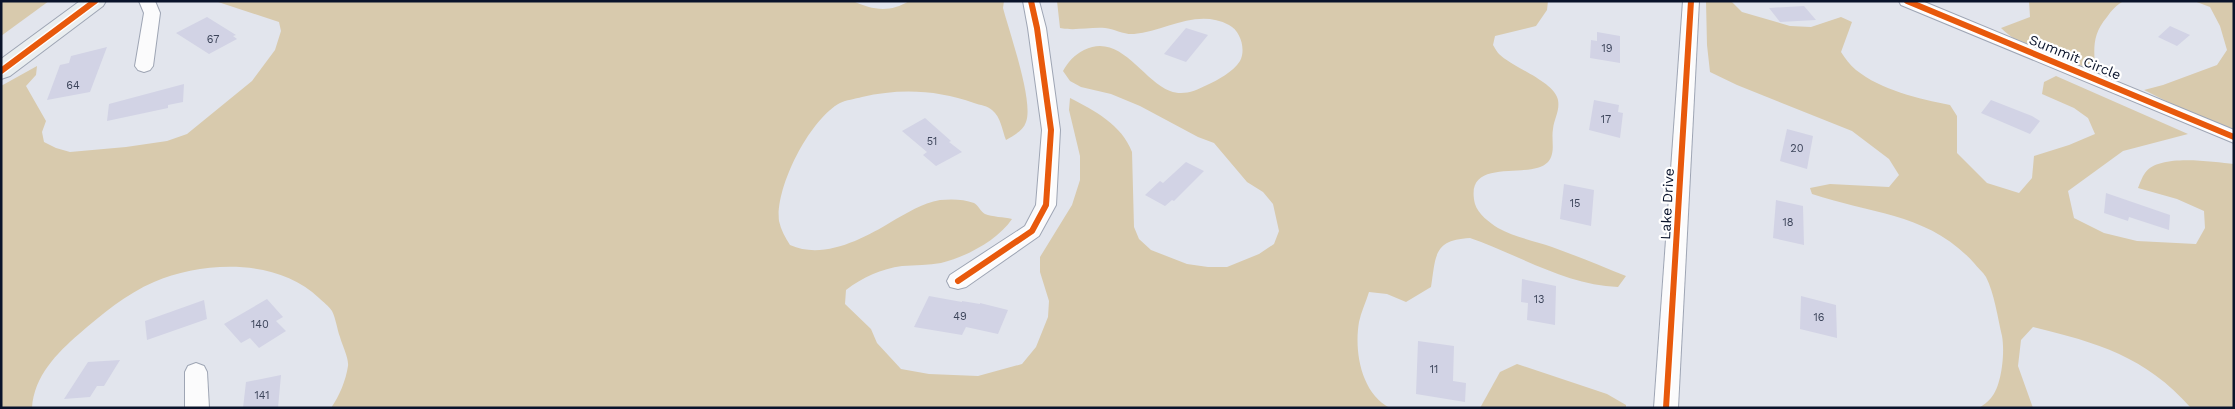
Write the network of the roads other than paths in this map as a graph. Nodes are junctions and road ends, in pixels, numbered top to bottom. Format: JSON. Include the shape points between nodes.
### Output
{"nodes":[{"id":1,"x":95,"y":1,"type":"edge"},
{"id":2,"x":147,"y":1,"type":"edge"},
{"id":3,"x":1032,"y":1,"type":"edge"},
{"id":4,"x":1691,"y":1,"type":"edge"},
{"id":5,"x":1907,"y":1,"type":"edge"},
{"id":6,"x":144,"y":66,"type":"dead end"},
{"id":7,"x":1,"y":71,"type":"edge"},
{"id":8,"x":2234,"y":136,"type":"edge"},
{"id":9,"x":958,"y":281,"type":"dead end"},
{"id":10,"x":196,"y":372,"type":"dead end"},
{"id":11,"x":197,"y":408,"type":"edge"},
{"id":12,"x":1666,"y":408,"type":"edge"}],
"edges":[{"from":1,"to":7,"type":"street"},
{"from":2,"to":6,"type":"street","via":[[152,13]]},
{"from":3,"to":9,"type":"street","via":[[1051,130],[1046,205],[1032,231]]},
{"from":4,"to":12,"type":"street","name":"Lake Drive"},
{"from":5,"to":8,"type":"street","name":"Summit Circle"},
{"from":10,"to":11,"type":"street"}]}
